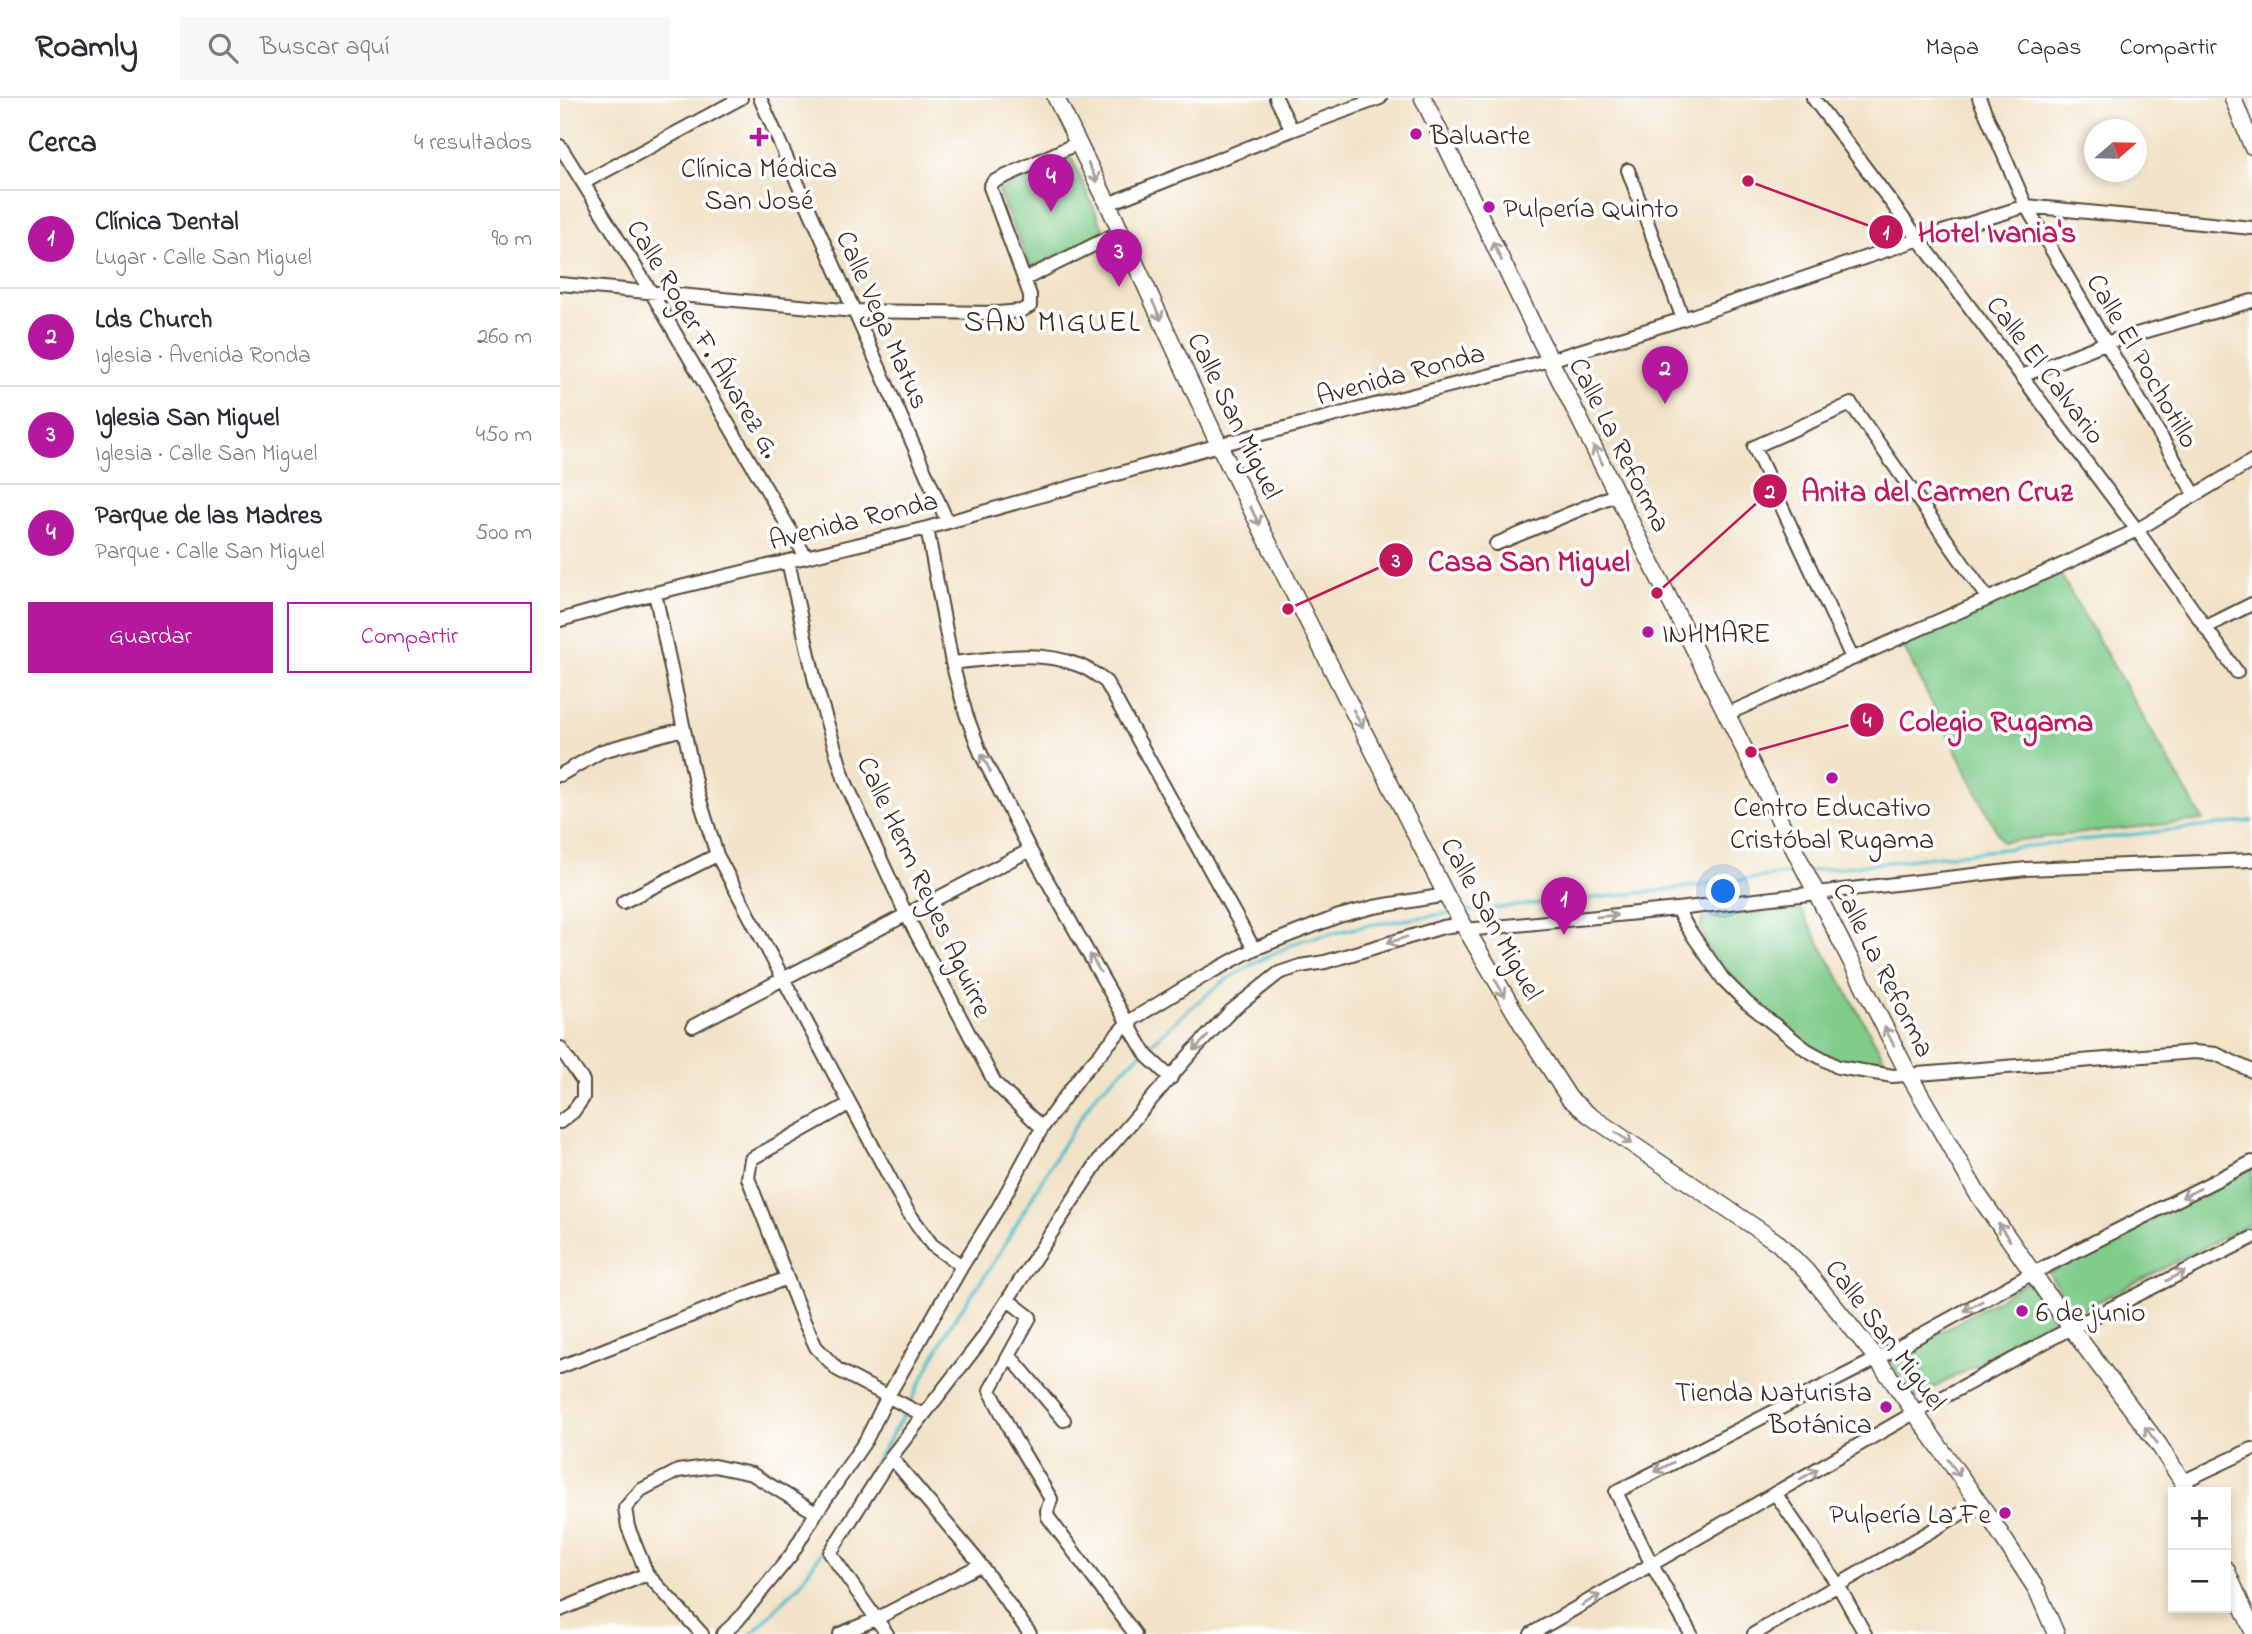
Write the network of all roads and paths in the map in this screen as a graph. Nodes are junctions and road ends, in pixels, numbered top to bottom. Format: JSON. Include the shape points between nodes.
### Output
{"nodes":[{"id":1,"x":741,"y":98,"type":"edge"},
{"id":2,"x":760,"y":98,"type":"edge"},
{"id":3,"x":1056,"y":98,"type":"edge"},
{"id":4,"x":1276,"y":98,"type":"edge"},
{"id":5,"x":1380,"y":98,"type":"edge"},
{"id":6,"x":1423,"y":98,"type":"edge"},
{"id":7,"x":1813,"y":98,"type":"edge"},
{"id":8,"x":1979,"y":98,"type":"edge"},
{"id":9,"x":2233,"y":98,"type":"edge"},
{"id":10,"x":1292,"y":130,"type":"junction"},
{"id":11,"x":1078,"y":143,"type":"junction"},
{"id":12,"x":560,"y":146,"type":"edge"},
{"id":13,"x":2252,"y":146,"type":"edge"},
{"id":14,"x":1628,"y":170,"type":"dead end"},
{"id":15,"x":583,"y":183,"type":"junction"},
{"id":16,"x":1108,"y":204,"type":"junction"},
{"id":17,"x":2026,"y":206,"type":"junction"},
{"id":18,"x":2252,"y":228,"type":"edge"},
{"id":19,"x":1120,"y":232,"type":"junction"},
{"id":20,"x":1920,"y":239,"type":"junction"},
{"id":21,"x":1025,"y":279,"type":"junction"},
{"id":22,"x":560,"y":284,"type":"edge"},
{"id":23,"x":651,"y":292,"type":"junction"},
{"id":24,"x":2252,"y":301,"type":"edge"},
{"id":25,"x":854,"y":311,"type":"junction"},
{"id":26,"x":1683,"y":320,"type":"junction"},
{"id":27,"x":2105,"y":343,"type":"junction"},
{"id":28,"x":1550,"y":359,"type":"junction"},
{"id":29,"x":2022,"y":376,"type":"junction"},
{"id":30,"x":1219,"y":445,"type":"junction"},
{"id":31,"x":2252,"y":461,"type":"edge"},
{"id":32,"x":1617,"y":494,"type":"junction"},
{"id":33,"x":2195,"y":495,"type":"junction"},
{"id":34,"x":947,"y":521,"type":"junction"},
{"id":35,"x":927,"y":528,"type":"junction"},
{"id":36,"x":2137,"y":530,"type":"junction"},
{"id":37,"x":1496,"y":544,"type":"dead end"},
{"id":38,"x":806,"y":557,"type":"junction"},
{"id":39,"x":788,"y":561,"type":"junction"},
{"id":40,"x":654,"y":593,"type":"junction"},
{"id":41,"x":1988,"y":599,"type":"junction"},
{"id":42,"x":2252,"y":604,"type":"edge"},
{"id":43,"x":560,"y":620,"type":"edge"},
{"id":44,"x":2206,"y":627,"type":"junction"},
{"id":45,"x":1852,"y":659,"type":"junction"},
{"id":46,"x":952,"y":663,"type":"junction"},
{"id":47,"x":2238,"y":672,"type":"dead end"},
{"id":48,"x":1727,"y":713,"type":"junction"},
{"id":49,"x":683,"y":729,"type":"junction"},
{"id":50,"x":560,"y":775,"type":"edge"},
{"id":51,"x":1030,"y":850,"type":"junction"},
{"id":52,"x":717,"y":855,"type":"junction"},
{"id":53,"x":2252,"y":860,"type":"edge"},
{"id":54,"x":1815,"y":891,"type":"junction"},
{"id":55,"x":1448,"y":897,"type":"junction"},
{"id":56,"x":623,"y":902,"type":"dead end"},
{"id":57,"x":1677,"y":909,"type":"junction"},
{"id":58,"x":906,"y":914,"type":"junction"},
{"id":59,"x":1463,"y":924,"type":"junction"},
{"id":60,"x":1254,"y":948,"type":"junction"},
{"id":61,"x":782,"y":979,"type":"junction"},
{"id":62,"x":693,"y":1026,"type":"dead end"},
{"id":63,"x":1130,"y":1026,"type":"junction"},
{"id":64,"x":560,"y":1048,"type":"edge"},
{"id":65,"x":2252,"y":1070,"type":"edge"},
{"id":66,"x":1909,"y":1075,"type":"junction"},
{"id":67,"x":1169,"y":1076,"type":"junction"},
{"id":68,"x":849,"y":1104,"type":"junction"},
{"id":69,"x":560,"y":1122,"type":"edge"},
{"id":70,"x":1042,"y":1128,"type":"junction"},
{"id":71,"x":2252,"y":1162,"type":"edge"},
{"id":72,"x":2252,"y":1238,"type":"edge"},
{"id":73,"x":962,"y":1266,"type":"junction"},
{"id":74,"x":2033,"y":1273,"type":"junction"},
{"id":75,"x":787,"y":1278,"type":"junction"},
{"id":76,"x":1008,"y":1300,"type":"junction"},
{"id":77,"x":2071,"y":1328,"type":"junction"},
{"id":78,"x":1009,"y":1354,"type":"junction"},
{"id":79,"x":1877,"y":1359,"type":"junction"},
{"id":80,"x":560,"y":1367,"type":"edge"},
{"id":81,"x":887,"y":1398,"type":"junction"},
{"id":82,"x":919,"y":1413,"type":"junction"},
{"id":83,"x":1914,"y":1413,"type":"junction"},
{"id":84,"x":1064,"y":1420,"type":"dead end"},
{"id":85,"x":2252,"y":1449,"type":"edge"},
{"id":86,"x":891,"y":1457,"type":"junction"},
{"id":87,"x":2186,"y":1487,"type":"edge"},
{"id":88,"x":1774,"y":1493,"type":"junction"},
{"id":89,"x":1979,"y":1503,"type":"junction"},
{"id":90,"x":816,"y":1513,"type":"junction"},
{"id":91,"x":980,"y":1565,"type":"junction"},
{"id":92,"x":1652,"y":1565,"type":"junction"},
{"id":93,"x":647,"y":1574,"type":"junction"},
{"id":94,"x":2231,"y":1581,"type":"edge"},
{"id":95,"x":1838,"y":1585,"type":"junction"},
{"id":96,"x":560,"y":1609,"type":"edge"},
{"id":97,"x":876,"y":1619,"type":"junction"},
{"id":98,"x":2252,"y":1629,"type":"edge"},
{"id":99,"x":702,"y":1634,"type":"edge"},
{"id":100,"x":723,"y":1634,"type":"edge"},
{"id":101,"x":840,"y":1634,"type":"edge"},
{"id":102,"x":887,"y":1634,"type":"edge"},
{"id":103,"x":1030,"y":1634,"type":"edge"},
{"id":104,"x":1135,"y":1634,"type":"edge"},
{"id":105,"x":1531,"y":1634,"type":"edge"},
{"id":106,"x":1690,"y":1634,"type":"edge"},
{"id":107,"x":1754,"y":1634,"type":"edge"},
{"id":108,"x":1865,"y":1634,"type":"edge"},
{"id":109,"x":2056,"y":1634,"type":"edge"}],
"edges":[{"from":1,"to":15,"type":"street"},
{"from":2,"to":25,"type":"street","name":"Calle Vega Matus"},
{"from":3,"to":11,"type":"street","name":"Calle San Miguel"},
{"from":4,"to":10,"type":"street"},
{"from":5,"to":10,"type":"street"},
{"from":28,"to":6,"type":"street","name":"Calle La Reforma","one_way":true},
{"from":7,"to":20,"type":"street","name":"Calle El Calvario"},
{"from":8,"to":17,"type":"street","name":"Calle El Pochotillo"},
{"from":9,"to":13,"type":"street"},
{"from":10,"to":16,"type":"street"},
{"from":11,"to":16,"type":"street","name":"Calle San Miguel","one_way":true},
{"from":11,"to":21,"type":"street","via":[[990,187]]},
{"from":12,"to":15,"type":"street","name":"Calle Roger F. Álvarez G."},
{"from":14,"to":26,"type":"street"},
{"from":15,"to":23,"type":"street","name":"Calle Roger F. Álvarez G."},
{"from":16,"to":19,"type":"street","name":"Calle San Miguel"},
{"from":17,"to":18,"type":"street","name":"Avenida Ronda"},
{"from":17,"to":20,"type":"street","name":"Avenida Ronda"},
{"from":17,"to":27,"type":"street","name":"Calle El Pochotillo"},
{"from":19,"to":21,"type":"street"},
{"from":19,"to":30,"type":"street","name":"Calle San Miguel","one_way":true},
{"from":20,"to":26,"type":"street","name":"Avenida Ronda"},
{"from":20,"to":29,"type":"street","name":"Calle El Calvario"},
{"from":21,"to":25,"type":"street","via":[[1030,306],[1021,311]]},
{"from":22,"to":23,"type":"street"},
{"from":23,"to":25,"type":"street"},
{"from":23,"to":38,"type":"street","name":"Calle Roger F. Álvarez G."},
{"from":24,"to":27,"type":"street"},
{"from":25,"to":34,"type":"street","name":"Calle Vega Matus"},
{"from":26,"to":28,"type":"street","name":"Avenida Ronda"},
{"from":27,"to":29,"type":"street"},
{"from":27,"to":33,"type":"street","name":"Calle El Pochotillo"},
{"from":28,"to":30,"type":"street","name":"Avenida Ronda"},
{"from":32,"to":28,"type":"street","name":"Calle La Reforma","one_way":true},
{"from":29,"to":36,"type":"street","name":"Calle El Calvario"},
{"from":30,"to":34,"type":"street","name":"Avenida Ronda"},
{"from":30,"to":55,"type":"street","name":"Calle San Miguel","one_way":true},
{"from":31,"to":33,"type":"street"},
{"from":32,"to":37,"type":"street"},
{"from":32,"to":48,"type":"street","name":"Calle La Reforma"},
{"from":33,"to":36,"type":"street"},
{"from":34,"to":35,"type":"street","name":"Avenida Ronda"},
{"from":35,"to":38,"type":"street","name":"Avenida Ronda"},
{"from":35,"to":46,"type":"street"},
{"from":36,"to":41,"type":"street"},
{"from":36,"to":44,"type":"street","name":"Calle El Calvario"},
{"from":38,"to":39,"type":"street","name":"Avenida Ronda"},
{"from":39,"to":40,"type":"street","name":"Avenida Ronda"},
{"from":39,"to":58,"type":"street","name":"Calle Herm Reyes Aguirre","via":[[816,686],[845,781]]},
{"from":40,"to":43,"type":"street","name":"Avenida Ronda"},
{"from":40,"to":49,"type":"street"},
{"from":41,"to":45,"type":"street"},
{"from":41,"to":45,"type":"street","via":[[1851,404],[1754,447]]},
{"from":42,"to":44,"type":"street"},
{"from":44,"to":47,"type":"street","name":"Calle El Calvario"},
{"from":45,"to":48,"type":"street"},
{"from":51,"to":46,"type":"street","one_way":true,"via":[[981,754]]},
{"from":46,"to":60,"type":"street","via":[[1051,657],[1080,665],[1106,682]]},
{"from":48,"to":54,"type":"street","name":"Calle La Reforma"},
{"from":49,"to":50,"type":"street","via":[[603,751]]},
{"from":49,"to":52,"type":"street"},
{"from":51,"to":58,"type":"street"},
{"from":63,"to":51,"type":"street","one_way":true},
{"from":52,"to":56,"type":"street"},
{"from":52,"to":61,"type":"street"},
{"from":53,"to":54,"type":"street","via":[[2026,869]]},
{"from":54,"to":57,"type":"street"},
{"from":66,"to":54,"type":"street","name":"Calle La Reforma","one_way":true},
{"from":55,"to":59,"type":"street","name":"Calle San Miguel"},
{"from":55,"to":60,"type":"street","via":[[1339,916]]},
{"from":59,"to":57,"type":"street","one_way":true},
{"from":57,"to":66,"type":"street","via":[[1723,979],[1807,1050],[1838,1067],[1877,1075]]},
{"from":58,"to":61,"type":"street"},
{"from":58,"to":70,"type":"street","name":"Calle Herm Reyes Aguirre","via":[[995,1083]]},
{"from":59,"to":67,"type":"street","one_way":true,"via":[[1279,973],[1231,1011]]},
{"from":59,"to":79,"type":"street","name":"Calle San Miguel","one_way":true,"via":[[1569,1098],[1778,1243]]},
{"from":60,"to":63,"type":"street"},
{"from":61,"to":62,"type":"street"},
{"from":61,"to":68,"type":"street"},
{"from":63,"to":67,"type":"street","via":[[1147,1056]]},
{"from":63,"to":70,"type":"street","via":[[1081,1075]]},
{"from":64,"to":69,"type":"street","via":[[583,1082],[583,1098]]},
{"from":65,"to":66,"type":"street","via":[[2216,1054],[2194,1052]]},
{"from":74,"to":66,"type":"street","name":"Calle La Reforma","one_way":true,"via":[[1977,1192]]},
{"from":67,"to":76,"type":"street","via":[[1099,1160]]},
{"from":68,"to":73,"type":"street","via":[[908,1212],[932,1245]]},
{"from":68,"to":75,"type":"street","via":[[751,1159],[748,1178]]},
{"from":70,"to":73,"type":"street"},
{"from":71,"to":74,"type":"street","one_way":true},
{"from":77,"to":72,"type":"street","one_way":true},
{"from":73,"to":81,"type":"street"},
{"from":74,"to":77,"type":"street","name":"Calle La Reforma"},
{"from":74,"to":79,"type":"street","one_way":true},
{"from":75,"to":80,"type":"street"},
{"from":75,"to":81,"type":"street","via":[[816,1347],[838,1370]]},
{"from":76,"to":78,"type":"street","via":[[1030,1317]]},
{"from":76,"to":82,"type":"street","via":[[980,1342]]},
{"from":77,"to":83,"type":"street"},
{"from":87,"to":77,"type":"street","name":"Calle La Reforma","one_way":true},
{"from":78,"to":84,"type":"street"},
{"from":78,"to":104,"type":"street","via":[[990,1390],[1051,1497],[1048,1517]]},
{"from":79,"to":83,"type":"street","name":"Calle San Miguel"},
{"from":79,"to":92,"type":"street","one_way":true,"via":[[1616,1492]]},
{"from":81,"to":82,"type":"street"},
{"from":81,"to":90,"type":"street","via":[[866,1440]]},
{"from":82,"to":86,"type":"street"},
{"from":88,"to":83,"type":"street","one_way":true},
{"from":83,"to":89,"type":"street","name":"Calle San Miguel","one_way":true},
{"from":85,"to":87,"type":"street"},
{"from":86,"to":91,"type":"street"},
{"from":86,"to":97,"type":"street","via":[[830,1553]]},
{"from":88,"to":92,"type":"street"},
{"from":88,"to":95,"type":"street"},
{"from":89,"to":95,"type":"street"},
{"from":89,"to":109,"type":"street","name":"Calle San Miguel","via":[[2037,1590]]},
{"from":90,"to":93,"type":"street","via":[[752,1474],[714,1466],[677,1471],[641,1490],[625,1508]]},
{"from":90,"to":100,"type":"street","via":[[791,1555]]},
{"from":91,"to":97,"type":"street"},
{"from":91,"to":103,"type":"street"},
{"from":105,"to":92,"type":"street","one_way":true},
{"from":92,"to":106,"type":"street"},
{"from":93,"to":96,"type":"street"},
{"from":93,"to":99,"type":"street"},
{"from":94,"to":98,"type":"street"},
{"from":95,"to":107,"type":"street"},
{"from":95,"to":108,"type":"street"},
{"from":97,"to":101,"type":"street"},
{"from":97,"to":102,"type":"street"}]}
